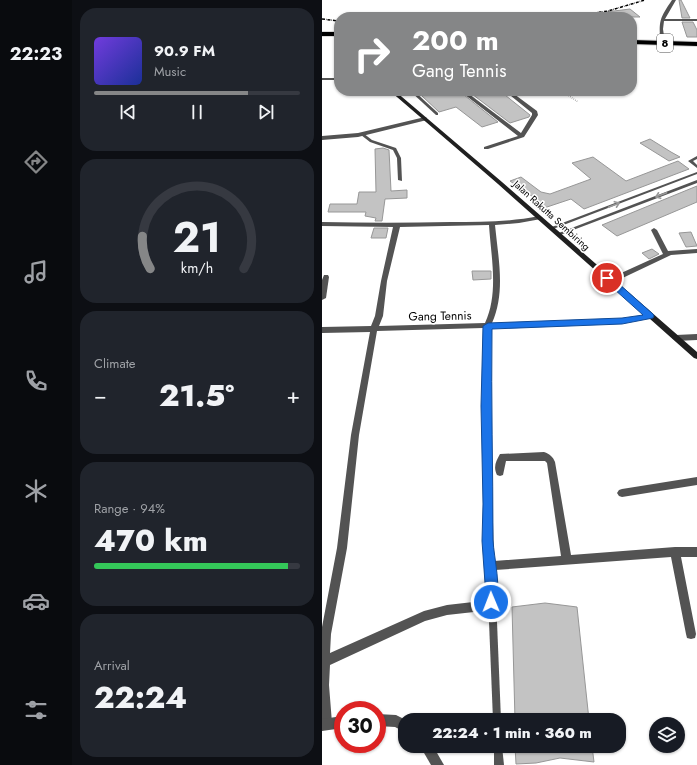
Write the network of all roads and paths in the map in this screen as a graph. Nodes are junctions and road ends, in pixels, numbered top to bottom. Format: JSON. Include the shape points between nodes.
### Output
{"nodes":[{"id":1,"x":674,"y":0,"type":"edge"},
{"id":2,"x":662,"y":20,"type":"junction"},
{"id":3,"x":697,"y":20,"type":"edge"},
{"id":4,"x":322,"y":34,"type":"edge"},
{"id":5,"x":334,"y":34,"type":"edge"},
{"id":6,"x":637,"y":42,"type":"edge"},
{"id":7,"x":663,"y":43,"type":"junction"},
{"id":8,"x":697,"y":44,"type":"edge"},
{"id":9,"x":334,"y":78,"type":"edge"},
{"id":10,"x":322,"y":79,"type":"edge"},
{"id":11,"x":398,"y":96,"type":"edge"},
{"id":12,"x":418,"y":96,"type":"edge"},
{"id":13,"x":469,"y":96,"type":"edge"},
{"id":14,"x":514,"y":96,"type":"edge"},
{"id":15,"x":569,"y":96,"type":"edge"},
{"id":16,"x":578,"y":102,"type":"dead end"},
{"id":17,"x":438,"y":114,"type":"dead end"},
{"id":18,"x":425,"y":119,"type":"junction"},
{"id":19,"x":362,"y":134,"type":"junction"},
{"id":20,"x":522,"y":136,"type":"junction"},
{"id":21,"x":322,"y":138,"type":"edge"},
{"id":22,"x":486,"y":148,"type":"dead end"},
{"id":23,"x":697,"y":157,"type":"edge"},
{"id":24,"x":697,"y":167,"type":"edge"},
{"id":25,"x":697,"y":173,"type":"edge"},
{"id":26,"x":400,"y":180,"type":"dead end"},
{"id":27,"x":697,"y":181,"type":"edge"},
{"id":28,"x":595,"y":212,"type":"junction"},
{"id":29,"x":540,"y":218,"type":"junction"},
{"id":30,"x":602,"y":218,"type":"junction"},
{"id":31,"x":492,"y":223,"type":"junction"},
{"id":32,"x":322,"y":224,"type":"edge"},
{"id":33,"x":397,"y":225,"type":"junction"},
{"id":34,"x":551,"y":228,"type":"junction"},
{"id":35,"x":654,"y":230,"type":"dead end"},
{"id":36,"x":558,"y":234,"type":"junction"},
{"id":37,"x":697,"y":251,"type":"edge"},
{"id":38,"x":667,"y":254,"type":"junction"},
{"id":39,"x":326,"y":277,"type":"dead end"},
{"id":40,"x":610,"y":281,"type":"junction"},
{"id":41,"x":322,"y":298,"type":"edge"},
{"id":42,"x":650,"y":316,"type":"junction"},
{"id":43,"x":488,"y":326,"type":"junction"},
{"id":44,"x":374,"y":329,"type":"junction"},
{"id":45,"x":322,"y":330,"type":"edge"},
{"id":46,"x":697,"y":337,"type":"edge"},
{"id":47,"x":676,"y":338,"type":"junction"},
{"id":48,"x":697,"y":356,"type":"edge"},
{"id":49,"x":500,"y":472,"type":"dead end"},
{"id":50,"x":697,"y":481,"type":"edge"},
{"id":51,"x":622,"y":493,"type":"dead end"},
{"id":52,"x":675,"y":552,"type":"junction"},
{"id":53,"x":697,"y":552,"type":"edge"},
{"id":54,"x":567,"y":561,"type":"junction"},
{"id":55,"x":489,"y":566,"type":"junction"},
{"id":56,"x":493,"y":622,"type":"dead end"},
{"id":57,"x":692,"y":634,"type":"dead end"},
{"id":58,"x":323,"y":662,"type":"junction"},
{"id":59,"x":497,"y":713,"type":"edge"},
{"id":60,"x":386,"y":720,"type":"edge"},
{"id":61,"x":398,"y":722,"type":"edge"},
{"id":62,"x":334,"y":723,"type":"edge"},
{"id":63,"x":324,"y":724,"type":"edge"},
{"id":64,"x":430,"y":753,"type":"edge"},
{"id":65,"x":498,"y":753,"type":"edge"},
{"id":66,"x":438,"y":765,"type":"edge"},
{"id":67,"x":499,"y":765,"type":"edge"}],
"edges":[{"from":1,"to":2,"type":"street"},
{"from":2,"to":3,"type":"street"},
{"from":2,"to":7,"type":"street","via":[[660,25]]},
{"from":4,"to":5,"type":"highway"},
{"from":6,"to":7,"type":"highway","number":"8"},
{"from":7,"to":8,"type":"highway","number":"8"},
{"from":9,"to":10,"type":"street"},
{"from":11,"to":18,"type":"main road","name":"Jalan Rakutta Sembiring"},
{"from":12,"to":17,"type":"lane"},
{"from":13,"to":20,"type":"street"},
{"from":14,"to":20,"type":"street","via":[[535,112]]},
{"from":15,"to":16,"type":"path"},
{"from":18,"to":19,"type":"street"},
{"from":18,"to":29,"type":"main road","name":"Jalan Rakutta Sembiring"},
{"from":19,"to":21,"type":"street"},
{"from":19,"to":26,"type":"lane","via":[[371,141],[395,149],[399,158]]},
{"from":20,"to":22,"type":"street"},
{"from":23,"to":24,"type":"lane","via":[[690,161]]},
{"from":28,"to":25,"type":"lane","one_way":true},
{"from":27,"to":30,"type":"lane","one_way":true},
{"from":28,"to":30,"type":"lane"},
{"from":28,"to":34,"type":"lane"},
{"from":29,"to":31,"type":"street"},
{"from":29,"to":34,"type":"main road","name":"Jalan Rakutta Sembiring"},
{"from":30,"to":36,"type":"lane"},
{"from":31,"to":33,"type":"street"},
{"from":31,"to":43,"type":"street","via":[[497,291]]},
{"from":32,"to":33,"type":"street"},
{"from":33,"to":44,"type":"street","via":[[379,316]]},
{"from":34,"to":36,"type":"main road","name":"Jalan Rakutta Sembiring"},
{"from":35,"to":38,"type":"street"},
{"from":36,"to":40,"type":"main road","name":"Jalan Rakutta Sembiring"},
{"from":37,"to":38,"type":"street"},
{"from":38,"to":40,"type":"street"},
{"from":39,"to":41,"type":"street"},
{"from":40,"to":42,"type":"main road","name":"Jalan Rakutta Sembiring"},
{"from":42,"to":43,"type":"street","name":"Gang Tennis","via":[[622,321]]},
{"from":42,"to":47,"type":"main road","name":"Jalan Rakutta Sembiring"},
{"from":43,"to":44,"type":"street","name":"Gang Tennis"},
{"from":43,"to":55,"type":"street","via":[[486,406]]},
{"from":44,"to":45,"type":"street","name":"Gang Tennis"},
{"from":44,"to":58,"type":"street","via":[[355,435],[343,541]]},
{"from":46,"to":47,"type":"street"},
{"from":47,"to":48,"type":"main road","name":"Jalan Rakutta Sembiring"},
{"from":49,"to":54,"type":"street","via":[[503,457],[548,458],[551,462]]},
{"from":50,"to":51,"type":"street"},
{"from":52,"to":53,"type":"street"},
{"from":52,"to":54,"type":"street"},
{"from":52,"to":57,"type":"street"},
{"from":54,"to":55,"type":"street"},
{"from":55,"to":58,"type":"street","via":[[492,597],[488,605],[424,616]]},
{"from":56,"to":59,"type":"lane"},
{"from":58,"to":63,"type":"street"},
{"from":60,"to":61,"type":"street"},
{"from":62,"to":63,"type":"street"},
{"from":64,"to":66,"type":"street"},
{"from":65,"to":67,"type":"lane"}]}
